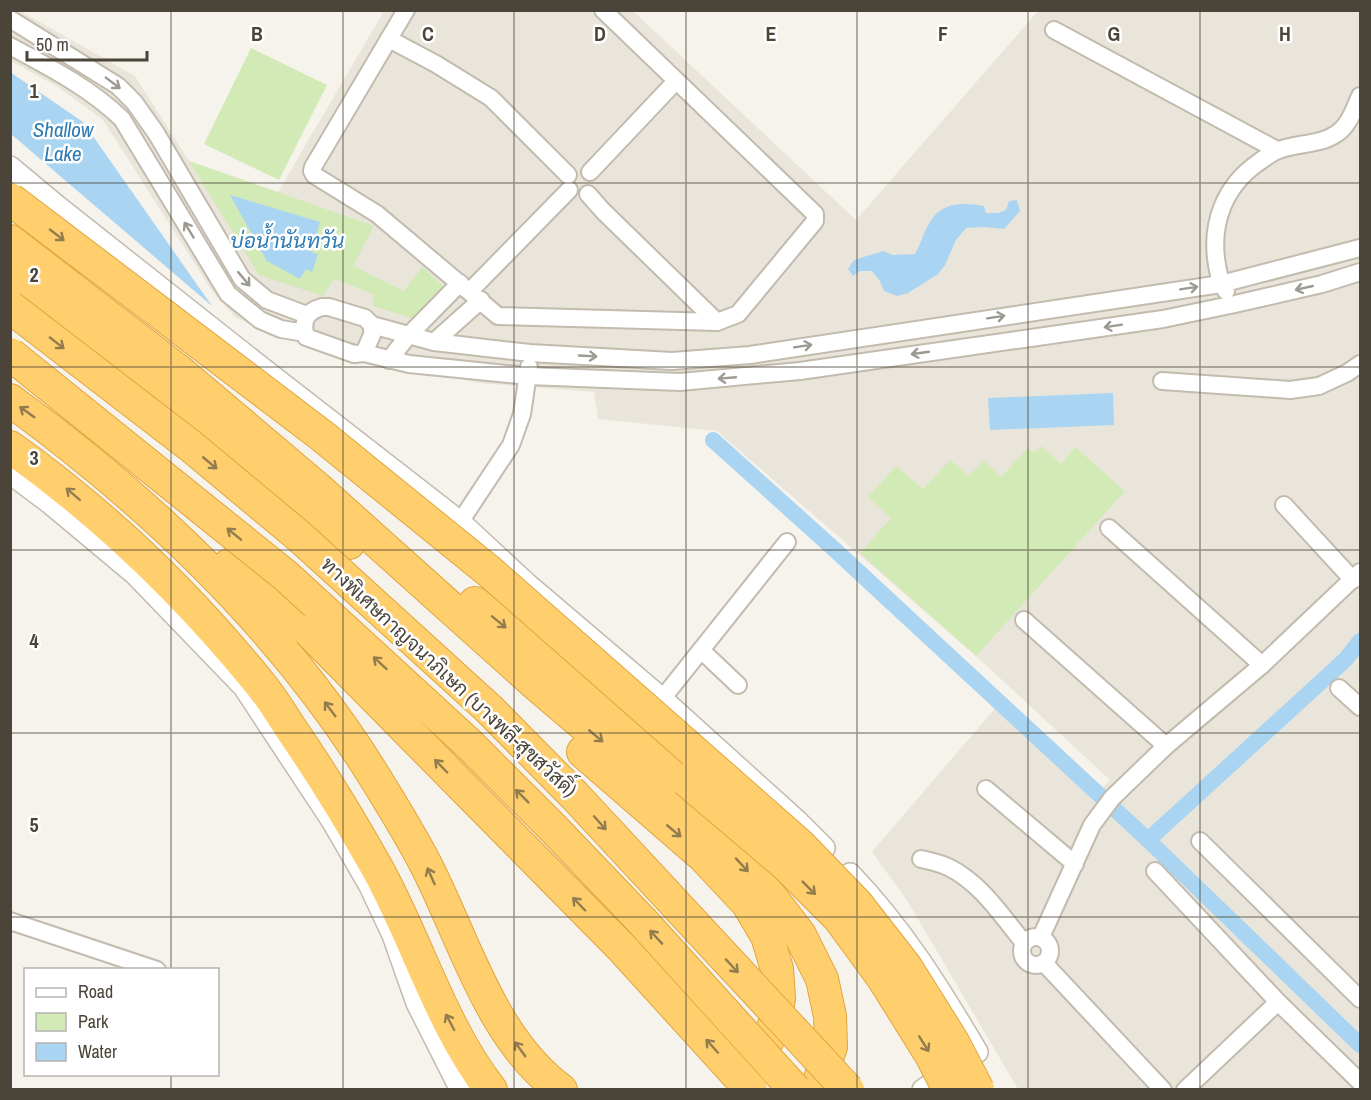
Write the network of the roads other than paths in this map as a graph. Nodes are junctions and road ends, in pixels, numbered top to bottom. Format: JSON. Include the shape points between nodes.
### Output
{"nodes":[{"id":1,"x":406,"y":10,"type":"edge"},
{"id":2,"x":603,"y":10,"type":"edge"},
{"id":3,"x":10,"y":19,"type":"edge"},
{"id":4,"x":1054,"y":30,"type":"dead end"},
{"id":5,"x":389,"y":39,"type":"junction"},
{"id":6,"x":10,"y":46,"type":"edge"},
{"id":7,"x":85,"y":64,"type":"junction"},
{"id":8,"x":676,"y":81,"type":"junction"},
{"id":9,"x":74,"y":82,"type":"junction"},
{"id":10,"x":1360,"y":96,"type":"edge"},
{"id":11,"x":1277,"y":150,"type":"junction"},
{"id":12,"x":10,"y":167,"type":"edge"},
{"id":13,"x":590,"y":172,"type":"junction"},
{"id":14,"x":568,"y":183,"type":"junction"},
{"id":15,"x":588,"y":194,"type":"junction"},
{"id":16,"x":10,"y":199,"type":"edge"},
{"id":17,"x":10,"y":241,"type":"edge"},
{"id":18,"x":1360,"y":248,"type":"edge"},
{"id":19,"x":1360,"y":272,"type":"edge"},
{"id":20,"x":10,"y":276,"type":"edge"},
{"id":21,"x":1221,"y":284,"type":"junction"},
{"id":22,"x":470,"y":291,"type":"junction"},
{"id":23,"x":1235,"y":304,"type":"junction"},
{"id":24,"x":182,"y":305,"type":"junction"},
{"id":25,"x":10,"y":307,"type":"edge"},
{"id":26,"x":307,"y":315,"type":"junction"},
{"id":27,"x":717,"y":322,"type":"junction"},
{"id":28,"x":372,"y":325,"type":"junction"},
{"id":29,"x":305,"y":333,"type":"junction"},
{"id":30,"x":408,"y":336,"type":"junction"},
{"id":31,"x":434,"y":342,"type":"junction"},
{"id":32,"x":364,"y":353,"type":"junction"},
{"id":33,"x":530,"y":353,"type":"junction"},
{"id":34,"x":10,"y":354,"type":"edge"},
{"id":35,"x":389,"y":360,"type":"junction"},
{"id":36,"x":1360,"y":364,"type":"edge"},
{"id":37,"x":180,"y":372,"type":"junction"},
{"id":38,"x":528,"y":376,"type":"junction"},
{"id":39,"x":1162,"y":381,"type":"dead end"},
{"id":40,"x":10,"y":400,"type":"edge"},
{"id":41,"x":66,"y":440,"type":"junction"},
{"id":42,"x":10,"y":447,"type":"edge"},
{"id":43,"x":10,"y":474,"type":"edge"},
{"id":44,"x":317,"y":488,"type":"junction"},
{"id":45,"x":1284,"y":505,"type":"dead end"},
{"id":46,"x":460,"y":522,"type":"junction"},
{"id":47,"x":1109,"y":528,"type":"dead end"},
{"id":48,"x":787,"y":542,"type":"dead end"},
{"id":49,"x":1357,"y":576,"type":"edge"},
{"id":50,"x":1024,"y":620,"type":"dead end"},
{"id":51,"x":700,"y":650,"type":"junction"},
{"id":52,"x":1262,"y":664,"type":"junction"},
{"id":53,"x":738,"y":685,"type":"dead end"},
{"id":54,"x":1339,"y":688,"type":"dead end"},
{"id":55,"x":662,"y":699,"type":"junction"},
{"id":56,"x":1360,"y":707,"type":"edge"},
{"id":57,"x":1166,"y":746,"type":"junction"},
{"id":58,"x":986,"y":789,"type":"dead end"},
{"id":59,"x":1200,"y":841,"type":"dead end"},
{"id":60,"x":921,"y":859,"type":"dead end"},
{"id":61,"x":1074,"y":864,"type":"junction"},
{"id":62,"x":1155,"y":871,"type":"dead end"},
{"id":63,"x":10,"y":921,"type":"edge"},
{"id":64,"x":1041,"y":938,"type":"junction"},
{"id":65,"x":1024,"y":942,"type":"junction"},
{"id":66,"x":1044,"y":963,"type":"junction"},
{"id":67,"x":154,"y":968,"type":"edge"},
{"id":68,"x":1360,"y":999,"type":"edge"},
{"id":69,"x":1278,"y":1002,"type":"junction"},
{"id":70,"x":1360,"y":1082,"type":"edge"},
{"id":71,"x":461,"y":1089,"type":"edge"},
{"id":72,"x":491,"y":1089,"type":"edge"},
{"id":73,"x":561,"y":1089,"type":"edge"},
{"id":74,"x":731,"y":1089,"type":"edge"},
{"id":75,"x":752,"y":1089,"type":"edge"},
{"id":76,"x":795,"y":1089,"type":"edge"},
{"id":77,"x":816,"y":1089,"type":"edge"},
{"id":78,"x":848,"y":1089,"type":"edge"},
{"id":79,"x":923,"y":1089,"type":"edge"},
{"id":80,"x":950,"y":1089,"type":"edge"},
{"id":81,"x":978,"y":1089,"type":"edge"},
{"id":82,"x":1163,"y":1089,"type":"edge"},
{"id":83,"x":1185,"y":1089,"type":"edge"}],
"edges":[{"from":1,"to":5,"type":"street"},
{"from":2,"to":8,"type":"street"},
{"from":3,"to":7,"type":"street"},
{"from":4,"to":11,"type":"street"},
{"from":5,"to":14,"type":"street","via":[[491,98]]},
{"from":5,"to":22,"type":"street","via":[[312,171],[376,214]]},
{"from":6,"to":9,"type":"street"},
{"from":7,"to":9,"type":"street"},
{"from":7,"to":26,"type":"street","one_way":true,"via":[[118,86],[156,133],[242,279],[267,300]]},
{"from":8,"to":13,"type":"street"},
{"from":8,"to":27,"type":"street","via":[[816,218],[738,314]]},
{"from":29,"to":9,"type":"street","one_way":true,"via":[[260,320],[228,294],[122,119]]},
{"from":10,"to":11,"type":"street","via":[[1346,125],[1336,134]]},
{"from":11,"to":21,"type":"street","via":[[1234,184],[1220,208],[1215,230]]},
{"from":12,"to":24,"type":"street"},
{"from":13,"to":14,"type":"street","via":[[579,168]]},
{"from":13,"to":15,"type":"street","via":[[594,184]]},
{"from":14,"to":15,"type":"street","via":[[575,195]]},
{"from":14,"to":22,"type":"street"},
{"from":15,"to":27,"type":"street"},
{"from":16,"to":81,"type":"highway","one_way":true,"bridge":true,"via":[[321,435],[490,572],[801,846],[857,904],[906,967],[954,1042]]},
{"from":17,"to":37,"type":"highway"},
{"from":18,"to":21,"type":"street"},
{"from":19,"to":23,"type":"street","one_way":true},
{"from":20,"to":74,"type":"highway","one_way":true,"via":[[280,492],[333,529],[704,857],[748,904],[767,936],[777,969],[778,998],[775,1023],[765,1046]]},
{"from":21,"to":23,"type":"street"},
{"from":33,"to":21,"type":"street","one_way":true,"via":[[672,361],[750,355]]},
{"from":22,"to":27,"type":"street","via":[[492,312],[505,317]]},
{"from":22,"to":30,"type":"street"},
{"from":22,"to":31,"type":"street"},
{"from":23,"to":38,"type":"street","one_way":true,"via":[[1163,319],[800,371],[680,382]]},
{"from":24,"to":37,"type":"street","via":[[173,335]]},
{"from":24,"to":46,"type":"street"},
{"from":25,"to":78,"type":"highway","name":"ทางพิเศษกาญจนาภิเษก (บางพลี-สุขสวัสดิ์)","one_way":true,"bridge":true,"via":[[192,447],[300,537],[489,709]]},
{"from":26,"to":28,"type":"street","via":[[314,309],[329,307],[365,318]]},
{"from":26,"to":29,"type":"street"},
{"from":28,"to":30,"type":"street"},
{"from":28,"to":32,"type":"street"},
{"from":29,"to":32,"type":"street","via":[[311,339],[354,354]]},
{"from":30,"to":31,"type":"street"},
{"from":30,"to":35,"type":"street"},
{"from":31,"to":33,"type":"street"},
{"from":32,"to":35,"type":"street"},
{"from":33,"to":38,"type":"street"},
{"from":76,"to":34,"type":"highway","name":"ทางพิเศษกาญจนาภิเษก (บางพลี-สุขสวัสดิ์)","one_way":true,"bridge":true,"via":[[626,904],[468,743],[286,576]]},
{"from":35,"to":38,"type":"street"},
{"from":36,"to":39,"type":"street","via":[[1319,386],[1290,390]]},
{"from":37,"to":44,"type":"highway"},
{"from":38,"to":46,"type":"street","via":[[522,414],[511,445]]},
{"from":41,"to":40,"type":"highway","one_way":true},
{"from":73,"to":41,"type":"highway","one_way":true,"via":[[542,1076],[504,1026],[425,863],[332,711],[234,593]]},
{"from":75,"to":41,"type":"highway","one_way":true,"bridge":true,"via":[[614,940],[309,631],[146,498]]},
{"from":72,"to":42,"type":"highway","one_way":true,"via":[[474,1068],[376,867],[314,762],[261,685],[192,605],[128,543],[58,482]]},
{"from":43,"to":71,"type":"street","via":[[135,574],[244,687],[370,886],[393,935],[417,1003]]},
{"from":44,"to":77,"type":"highway","one_way":true,"via":[[538,686],[720,841],[764,888],[800,934],[822,979],[830,1016],[831,1047]]},
{"from":44,"to":80,"type":"highway","one_way":true,"bridge":true,"via":[[411,552],[552,664],[785,864],[839,918],[883,978]]},
{"from":45,"to":49,"type":"street"},
{"from":46,"to":55,"type":"street"},
{"from":47,"to":52,"type":"street"},
{"from":48,"to":51,"type":"street"},
{"from":49,"to":52,"type":"street"},
{"from":50,"to":57,"type":"street"},
{"from":51,"to":53,"type":"street"},
{"from":51,"to":55,"type":"street"},
{"from":52,"to":57,"type":"street"},
{"from":54,"to":56,"type":"street"},
{"from":55,"to":79,"type":"street","via":[[797,821],[876,901],[931,975],[977,1052]]},
{"from":57,"to":61,"type":"street","via":[[1102,809]]},
{"from":58,"to":61,"type":"street"},
{"from":59,"to":68,"type":"street"},
{"from":60,"to":65,"type":"street","via":[[947,866],[964,876]]},
{"from":61,"to":64,"type":"street"},
{"from":62,"to":69,"type":"street"},
{"from":63,"to":67,"type":"street"},
{"from":64,"to":65,"type":"street","via":[[1032,937]]},
{"from":64,"to":66,"type":"street","via":[[1051,952]]},
{"from":65,"to":66,"type":"street","via":[[1024,960],[1031,965]]},
{"from":66,"to":82,"type":"street"},
{"from":69,"to":70,"type":"street"},
{"from":69,"to":83,"type":"street"}]}
